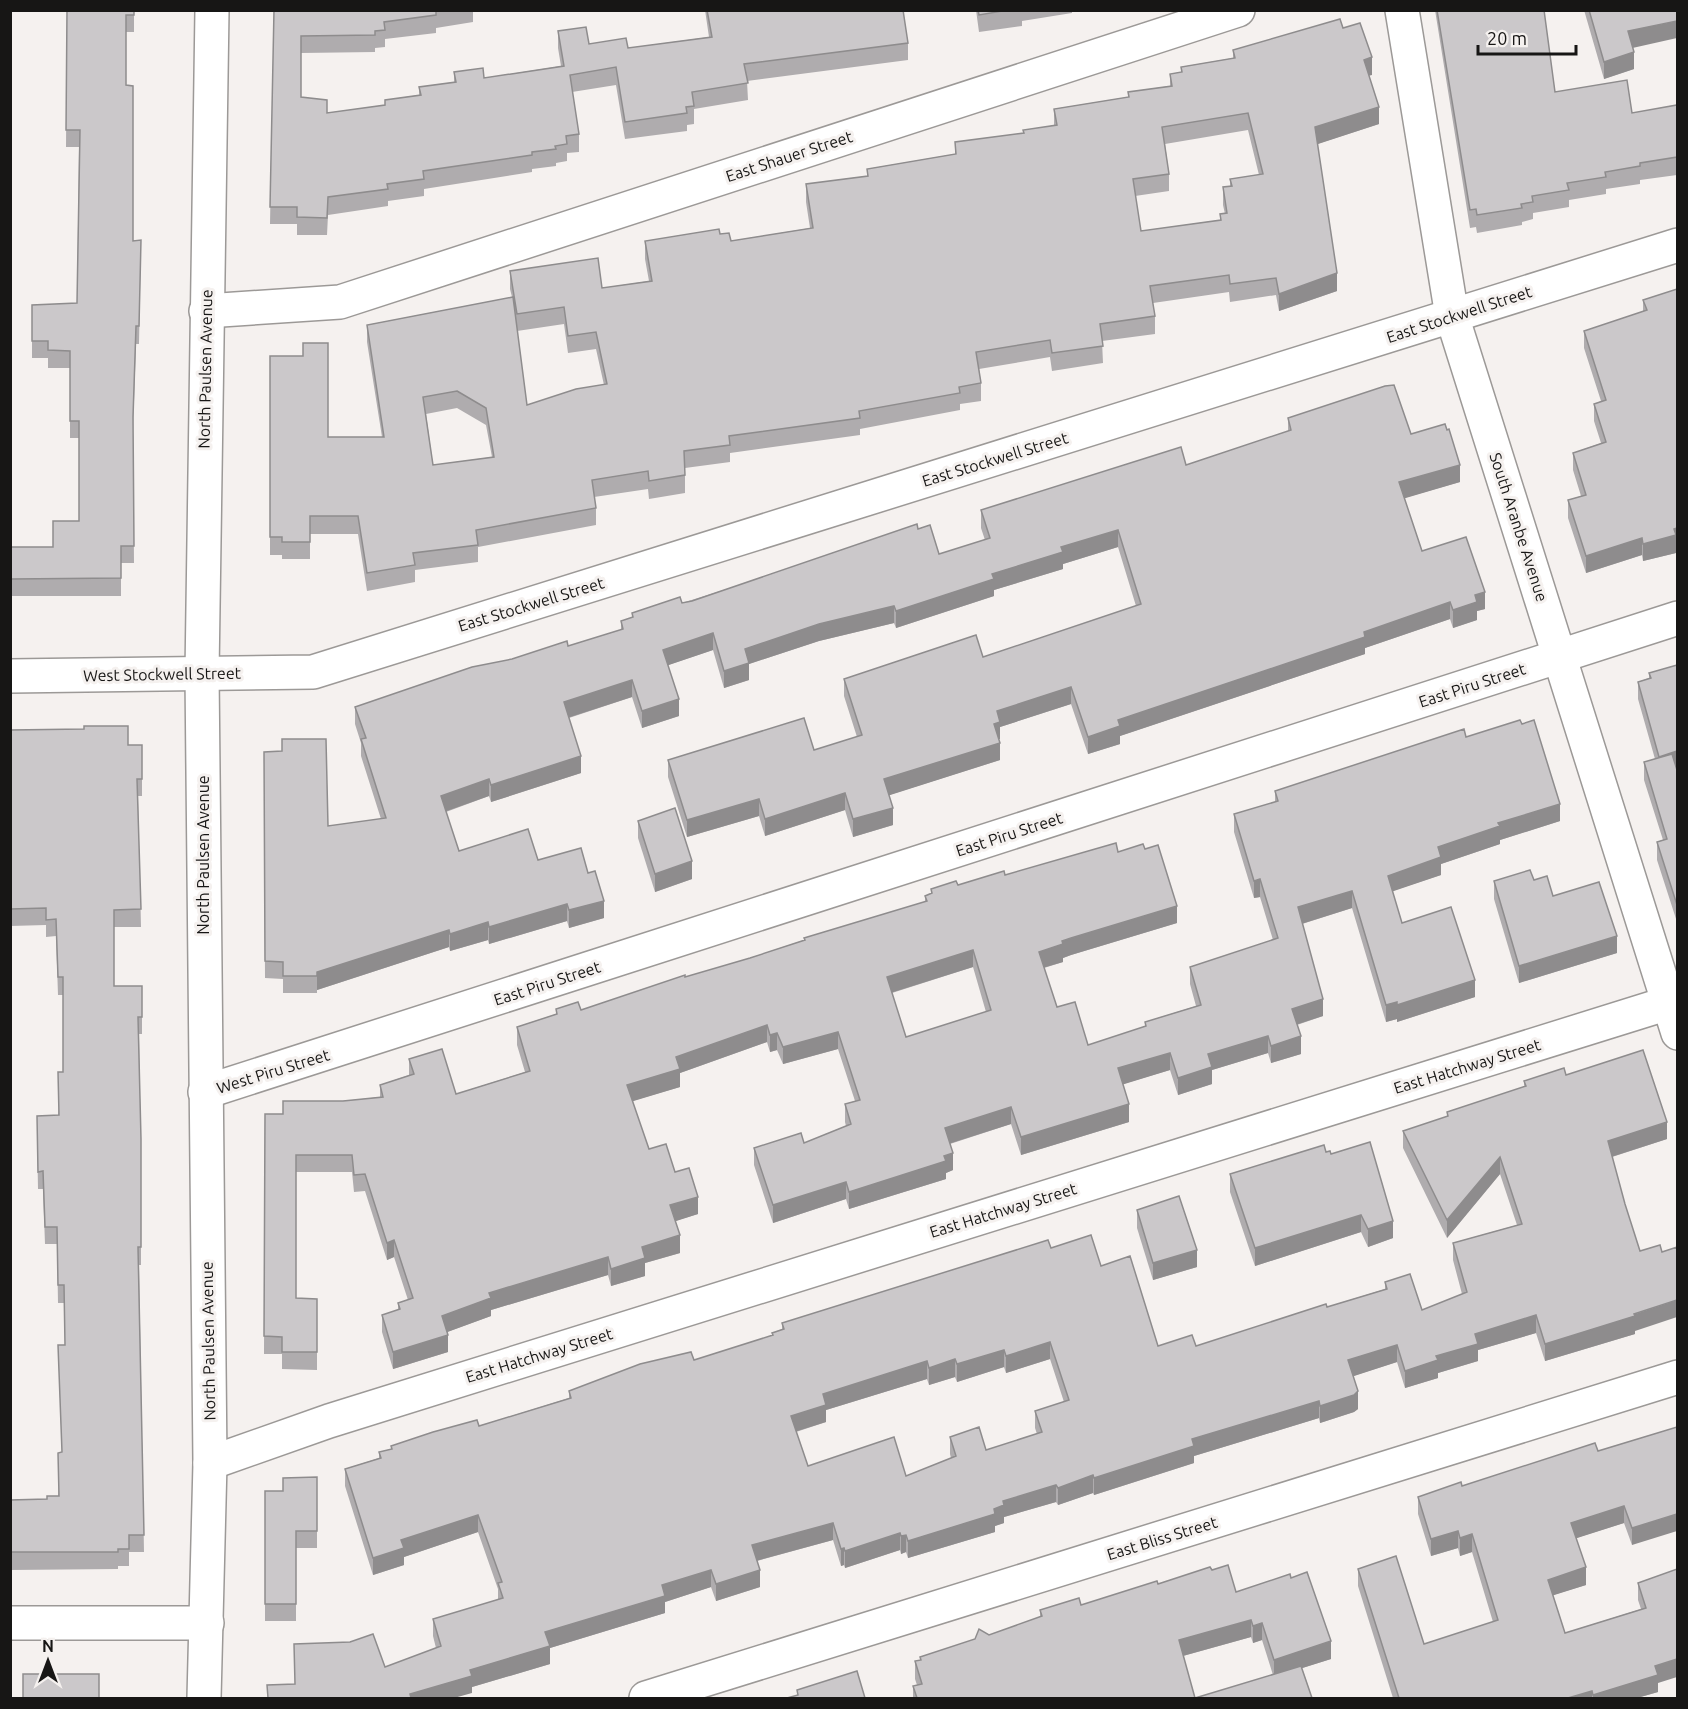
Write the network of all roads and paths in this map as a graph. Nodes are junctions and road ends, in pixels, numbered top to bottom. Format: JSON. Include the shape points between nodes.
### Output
{"nodes":[{"id":1,"x":212,"y":10,"type":"edge"},
{"id":2,"x":1238,"y":10,"type":"edge"},
{"id":3,"x":1402,"y":10,"type":"edge"},
{"id":4,"x":1677,"y":244,"type":"edge"},
{"id":5,"x":206,"y":311,"type":"junction"},
{"id":6,"x":1452,"y":316,"type":"junction"},
{"id":7,"x":1677,"y":618,"type":"edge"},
{"id":8,"x":1560,"y":657,"type":"junction"},
{"id":9,"x":313,"y":672,"type":"joint"},
{"id":10,"x":202,"y":673,"type":"junction"},
{"id":11,"x":10,"y":676,"type":"edge"},
{"id":12,"x":1674,"y":1012,"type":"edge"},
{"id":13,"x":341,"y":1050,"type":"joint"},
{"id":14,"x":205,"y":1092,"type":"junction"},
{"id":15,"x":1677,"y":1377,"type":"edge"},
{"id":16,"x":210,"y":1463,"type":"junction"},
{"id":17,"x":10,"y":1623,"type":"edge"},
{"id":18,"x":207,"y":1623,"type":"junction"},
{"id":19,"x":204,"y":1698,"type":"edge"},
{"id":20,"x":646,"y":1698,"type":"edge"}],
"edges":[{"from":1,"to":5,"type":"street","name":"North Paulsen Avenue"},
{"from":2,"to":5,"type":"street","name":"East Shauer Street","via":[[340,302]]},
{"from":3,"to":6,"type":"street","name":"South Aranbe Avenue"},
{"from":4,"to":6,"type":"street","name":"East Stockwell Street"},
{"from":5,"to":10,"type":"street","name":"North Paulsen Avenue"},
{"from":6,"to":8,"type":"street","name":"South Aranbe Avenue"},
{"from":6,"to":9,"type":"street","name":"East Stockwell Street"},
{"from":7,"to":8,"type":"street","name":"East Piru Street"},
{"from":8,"to":12,"type":"street","name":"South Aranbe Avenue"},
{"from":8,"to":13,"type":"street","name":"East Piru Street"},
{"from":9,"to":10,"type":"street","name":"West Stockwell Street"},
{"from":10,"to":11,"type":"street","name":"West Stockwell Street"},
{"from":10,"to":14,"type":"street","name":"North Paulsen Avenue"},
{"from":12,"to":16,"type":"street","name":"East Hatchway Street","via":[[329,1421]]},
{"from":13,"to":14,"type":"street","name":"West Piru Street"},
{"from":14,"to":16,"type":"street","name":"North Paulsen Avenue"},
{"from":15,"to":20,"type":"street","name":"East Bliss Street"},
{"from":16,"to":18,"type":"street","name":"North Paulsen Avenue"},
{"from":17,"to":18,"type":"street"},
{"from":18,"to":19,"type":"street","name":"North Paulsen Avenue"}]}
